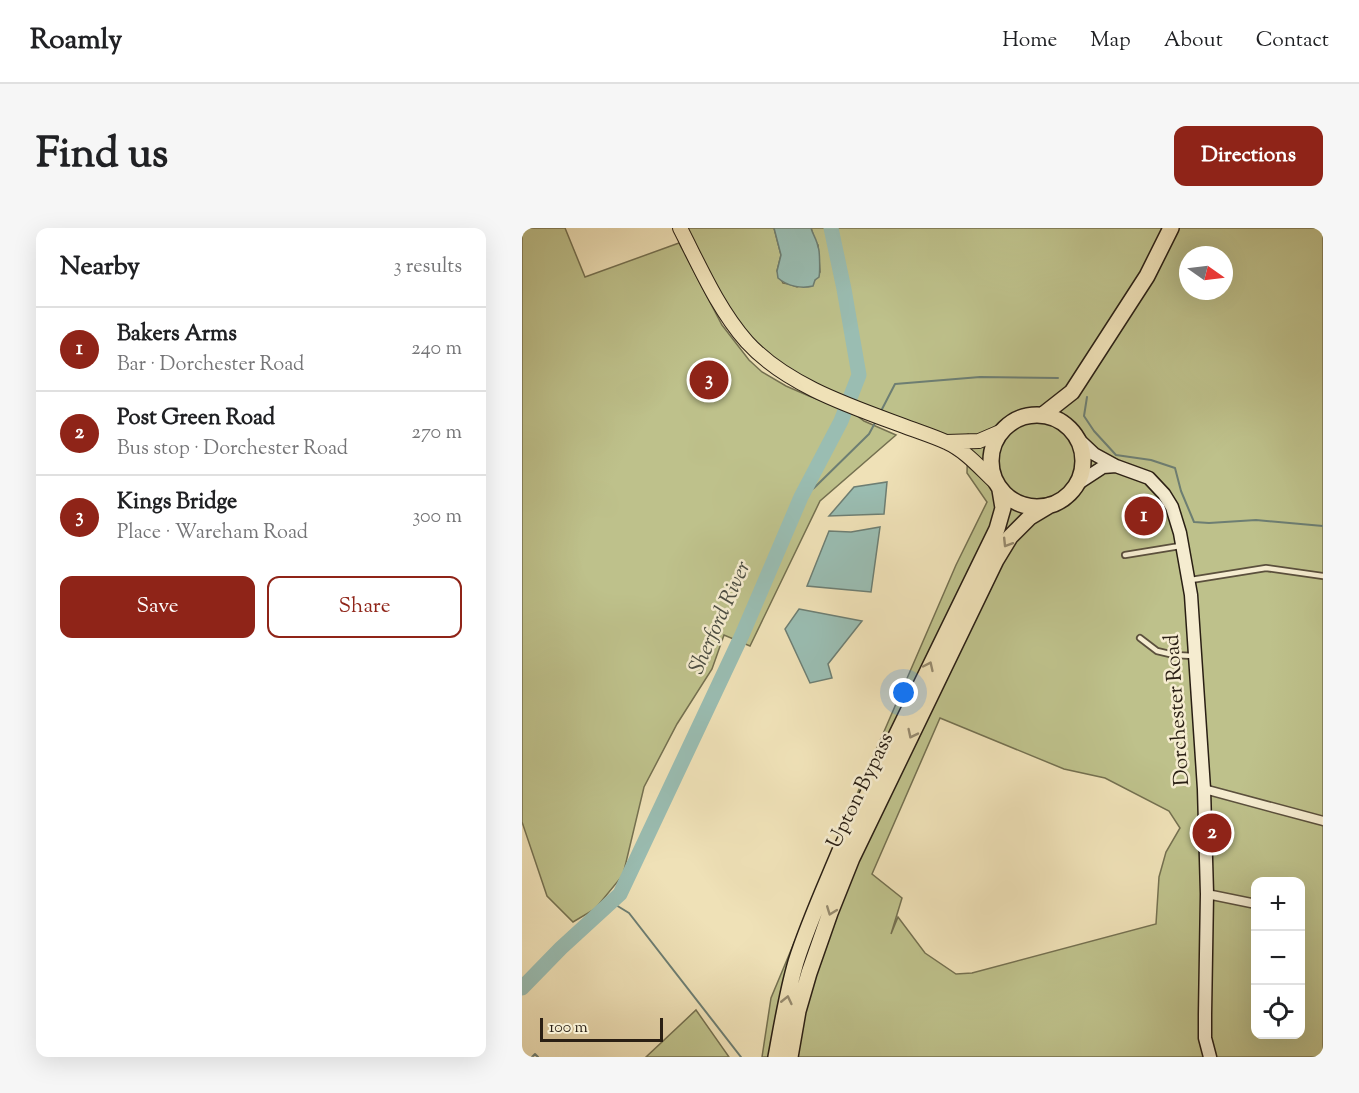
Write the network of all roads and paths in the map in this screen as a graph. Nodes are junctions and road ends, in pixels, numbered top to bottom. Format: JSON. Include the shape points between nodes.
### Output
{"nodes":[{"id":1,"x":680,"y":228,"type":"edge"},
{"id":2,"x":1171,"y":228,"type":"edge"},
{"id":3,"x":1072,"y":392,"type":"junction"},
{"id":4,"x":1044,"y":414,"type":"junction"},
{"id":5,"x":1000,"y":432,"type":"junction"},
{"id":6,"x":1074,"y":433,"type":"junction"},
{"id":7,"x":946,"y":442,"type":"junction"},
{"id":8,"x":1116,"y":466,"type":"junction"},
{"id":9,"x":1077,"y":484,"type":"junction"},
{"id":10,"x":998,"y":486,"type":"junction"},
{"id":11,"x":1050,"y":505,"type":"junction"},
{"id":12,"x":1182,"y":546,"type":"junction"},
{"id":13,"x":1125,"y":555,"type":"dead end"},
{"id":14,"x":1323,"y":576,"type":"edge"},
{"id":15,"x":1188,"y":580,"type":"junction"},
{"id":16,"x":1140,"y":638,"type":"dead end"},
{"id":17,"x":1196,"y":656,"type":"junction"},
{"id":18,"x":1204,"y":789,"type":"junction"},
{"id":19,"x":1323,"y":821,"type":"edge"},
{"id":20,"x":1207,"y":894,"type":"junction"},
{"id":21,"x":1251,"y":903,"type":"edge"},
{"id":22,"x":776,"y":1057,"type":"edge"},
{"id":23,"x":790,"y":1057,"type":"edge"},
{"id":24,"x":1210,"y":1057,"type":"edge"}],
"edges":[{"from":1,"to":7,"type":"main road","via":[[724,313],[748,343],[777,368],[839,400]]},
{"from":2,"to":3,"type":"highway","via":[[1147,276]]},
{"from":3,"to":4,"type":"highway"},
{"from":3,"to":6,"type":"highway","via":[[1069,408]]},
{"from":4,"to":5,"type":"highway","via":[[1019,417]]},
{"from":4,"to":6,"type":"highway","via":[[1058,419]]},
{"from":5,"to":7,"type":"main road","via":[[979,441]]},
{"from":5,"to":10,"type":"highway","via":[[990,460]]},
{"from":6,"to":8,"type":"main road","name":"Dorchester Road","via":[[1095,454]]},
{"from":6,"to":9,"type":"highway","via":[[1083,453],[1083,469]]},
{"from":7,"to":10,"type":"main road","via":[[972,459]]},
{"from":8,"to":9,"type":"main road","via":[[1104,468]]},
{"from":8,"to":12,"type":"main road","name":"Dorchester Road","via":[[1149,478],[1164,494],[1173,507]]},
{"from":9,"to":11,"type":"highway","via":[[1061,501]]},
{"from":10,"to":11,"type":"highway","via":[[1018,503]]},
{"from":22,"to":10,"type":"highway","name":"Upton Bypass","one_way":true,"via":[[796,963],[820,898],[997,529],[1003,508]]},
{"from":11,"to":23,"type":"highway","name":"Upton Bypass","one_way":true,"via":[[1030,517],[1001,552],[852,858],[809,973]]},
{"from":12,"to":13,"type":"lane"},
{"from":12,"to":15,"type":"main road","name":"Dorchester Road"},
{"from":14,"to":15,"type":"lane","via":[[1266,568]]},
{"from":15,"to":17,"type":"main road","name":"Dorchester Road"},
{"from":16,"to":17,"type":"lane","via":[[1157,651]]},
{"from":17,"to":18,"type":"main road","name":"Dorchester Road"},
{"from":18,"to":19,"type":"street"},
{"from":18,"to":20,"type":"main road","name":"Dorchester Road"},
{"from":20,"to":21,"type":"street"},
{"from":20,"to":24,"type":"main road","name":"Dorchester Road","via":[[1204,1014]]}]}
